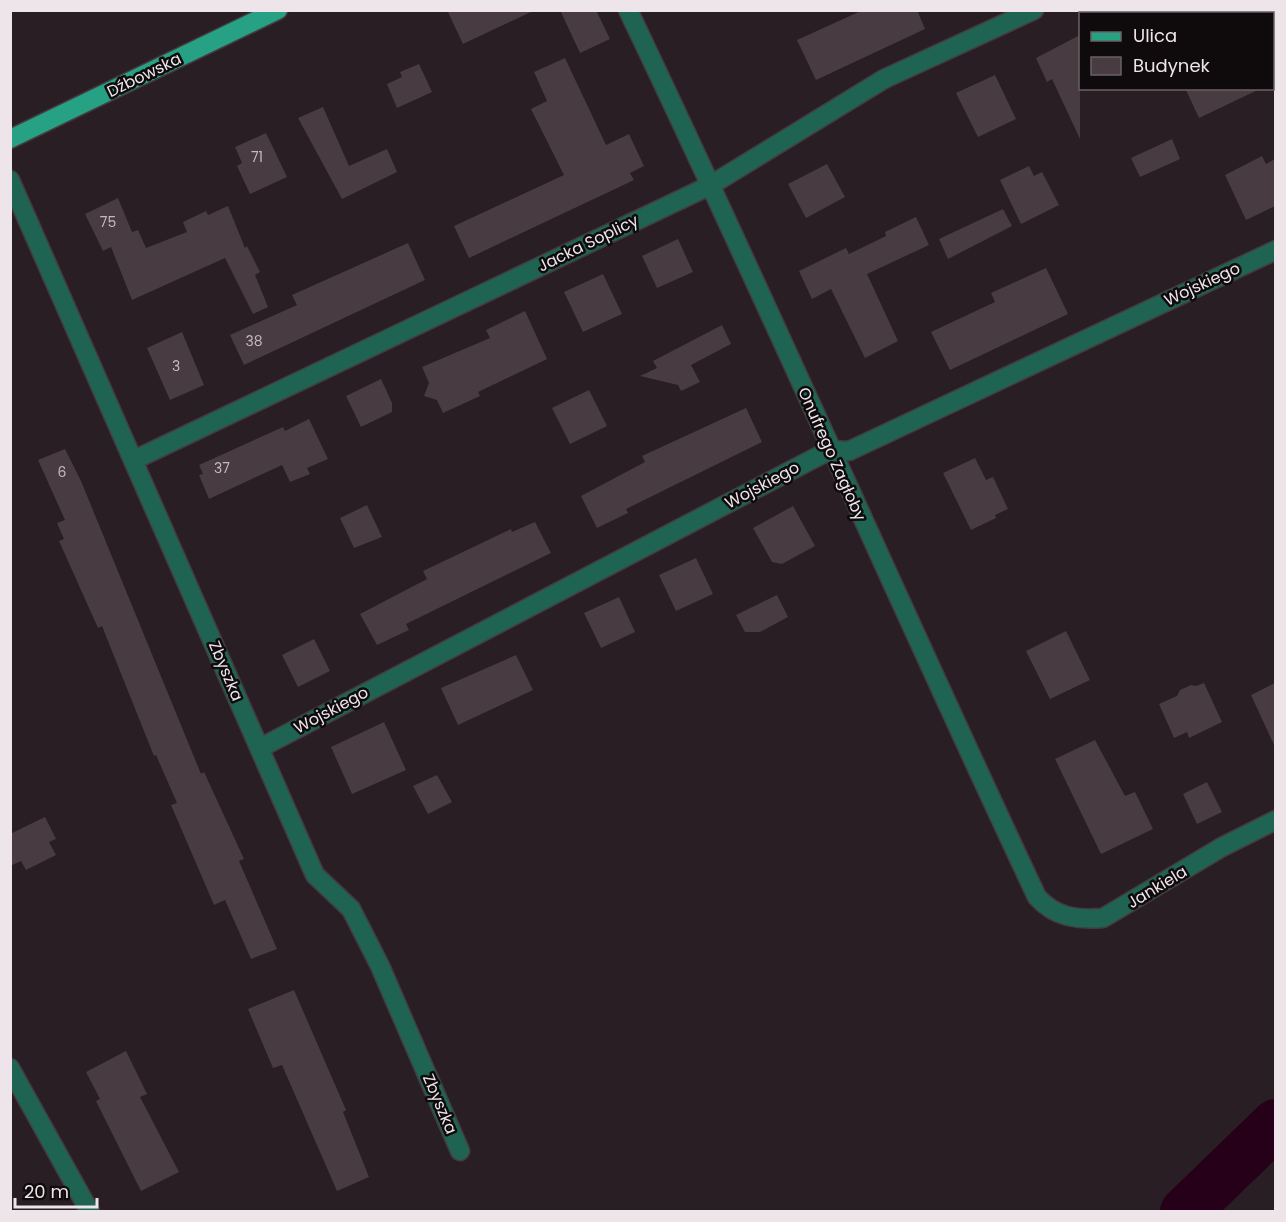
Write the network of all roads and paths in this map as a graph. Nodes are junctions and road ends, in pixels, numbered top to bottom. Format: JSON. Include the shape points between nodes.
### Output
{"nodes":[{"id":1,"x":278,"y":10,"type":"edge"},
{"id":2,"x":628,"y":10,"type":"edge"},
{"id":3,"x":1034,"y":10,"type":"edge"},
{"id":4,"x":10,"y":139,"type":"edge"},
{"id":5,"x":10,"y":180,"type":"edge"},
{"id":6,"x":711,"y":184,"type":"junction"},
{"id":7,"x":1275,"y":250,"type":"edge"},
{"id":8,"x":830,"y":450,"type":"junction"},
{"id":9,"x":134,"y":460,"type":"junction"},
{"id":10,"x":260,"y":748,"type":"junction"},
{"id":11,"x":1275,"y":820,"type":"edge"},
{"id":12,"x":1036,"y":897,"type":"joint"},
{"id":13,"x":10,"y":1068,"type":"edge"},
{"id":14,"x":460,"y":1151,"type":"dead end"},
{"id":15,"x":90,"y":1212,"type":"edge"}],
"edges":[{"from":1,"to":4,"type":"main road","name":"Dźbowska"},
{"from":2,"to":6,"type":"street","name":"Onufrego Zagłoby"},
{"from":3,"to":6,"type":"street","name":"Jacka Soplicy","via":[[884,79]]},
{"from":5,"to":9,"type":"street","name":"Zbyszka"},
{"from":6,"to":8,"type":"street","name":"Onufrego Zagłoby"},
{"from":6,"to":9,"type":"street","name":"Jacka Soplicy"},
{"from":7,"to":8,"type":"street","name":"Wojskiego","via":[[849,451]]},
{"from":8,"to":10,"type":"street","name":"Wojskiego"},
{"from":8,"to":12,"type":"street","name":"Onufrego Zagłoby"},
{"from":9,"to":10,"type":"street","name":"Zbyszka"},
{"from":10,"to":14,"type":"street","name":"Zbyszka","via":[[315,875],[351,909],[380,966]]},
{"from":11,"to":12,"type":"street","name":"Jankiela","via":[[1103,918],[1082,920],[1064,916],[1048,909]]},
{"from":13,"to":15,"type":"street"}]}
